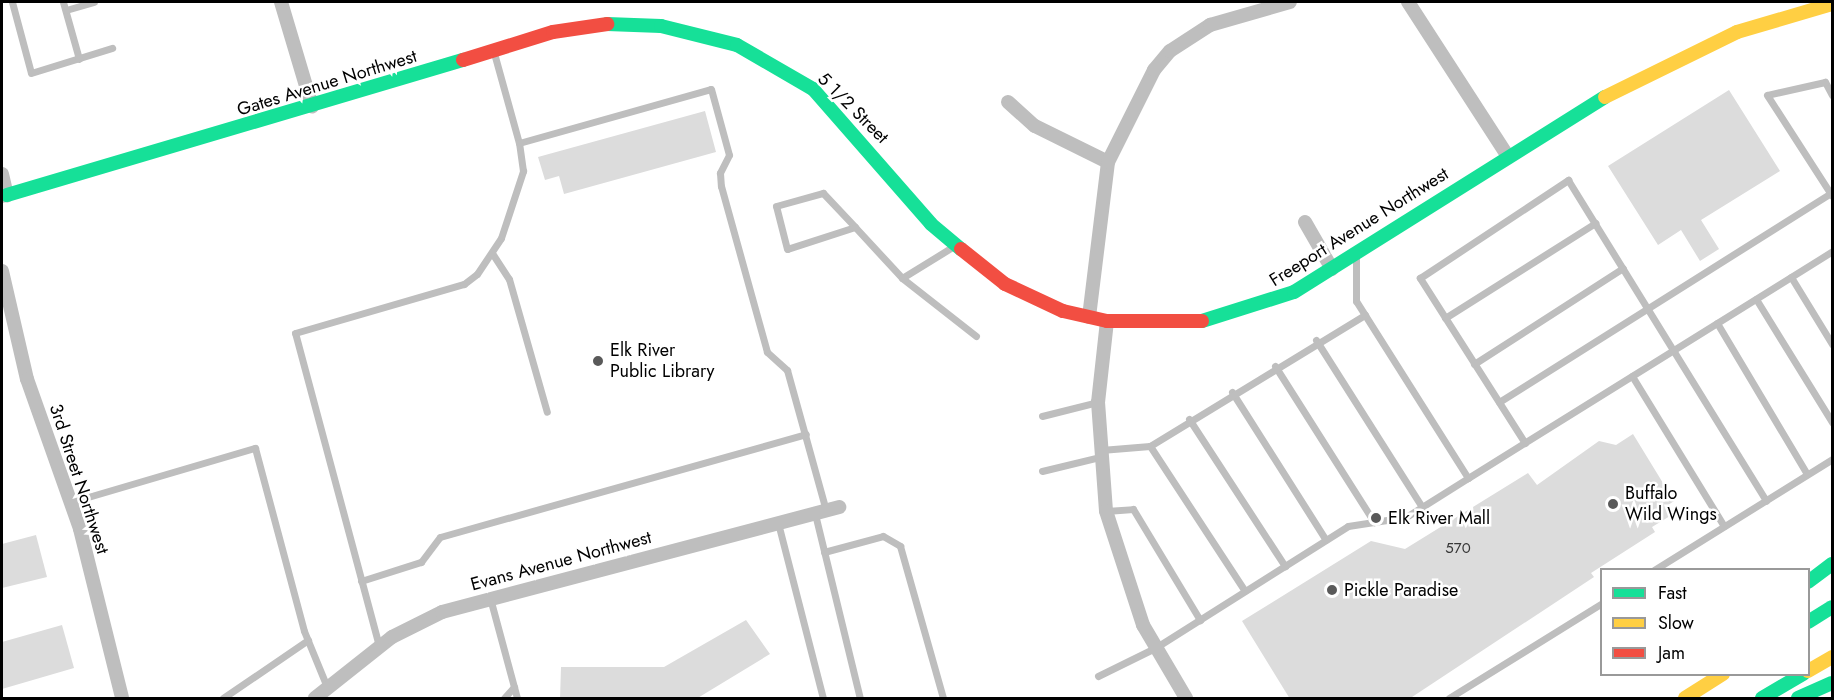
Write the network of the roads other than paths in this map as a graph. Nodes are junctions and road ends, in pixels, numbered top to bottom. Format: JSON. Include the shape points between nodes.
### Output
{"nodes":[{"id":1,"x":12,"y":2,"type":"edge"},
{"id":2,"x":63,"y":2,"type":"edge"},
{"id":3,"x":94,"y":2,"type":"edge"},
{"id":4,"x":280,"y":2,"type":"edge"},
{"id":5,"x":1290,"y":2,"type":"edge"},
{"id":6,"x":1408,"y":2,"type":"edge"},
{"id":7,"x":1829,"y":4,"type":"edge"},
{"id":8,"x":66,"y":10,"type":"junction"},
{"id":9,"x":661,"y":26,"type":"joint"},
{"id":10,"x":112,"y":48,"type":"dead end"},
{"id":11,"x":493,"y":50,"type":"junction"},
{"id":12,"x":79,"y":58,"type":"junction"},
{"id":13,"x":1833,"y":95,"type":"edge"},
{"id":14,"x":1008,"y":102,"type":"dead end"},
{"id":15,"x":312,"y":106,"type":"junction"},
{"id":16,"x":519,"y":143,"type":"junction"},
{"id":17,"x":1507,"y":154,"type":"junction"},
{"id":18,"x":1108,"y":162,"type":"junction"},
{"id":19,"x":884,"y":167,"type":"joint"},
{"id":20,"x":2,"y":174,"type":"edge"},
{"id":21,"x":1832,"y":194,"type":"edge"},
{"id":22,"x":4,"y":195,"type":"edge"},
{"id":23,"x":1305,"y":222,"type":"dead end"},
{"id":24,"x":1595,"y":223,"type":"junction"},
{"id":25,"x":855,"y":227,"type":"junction"},
{"id":26,"x":954,"y":246,"type":"junction"},
{"id":27,"x":492,"y":253,"type":"junction"},
{"id":28,"x":1356,"y":254,"type":"junction"},
{"id":29,"x":1831,"y":254,"type":"edge"},
{"id":30,"x":1623,"y":268,"type":"junction"},
{"id":31,"x":1332,"y":269,"type":"junction"},
{"id":32,"x":2,"y":272,"type":"edge"},
{"id":33,"x":1791,"y":277,"type":"junction"},
{"id":34,"x":902,"y":278,"type":"junction"},
{"id":35,"x":1756,"y":299,"type":"junction"},
{"id":36,"x":1649,"y":311,"type":"junction"},
{"id":37,"x":1365,"y":315,"type":"junction"},
{"id":38,"x":1089,"y":317,"type":"junction"},
{"id":39,"x":1445,"y":318,"type":"junction"},
{"id":40,"x":1107,"y":321,"type":"junction"},
{"id":41,"x":1717,"y":323,"type":"junction"},
{"id":42,"x":976,"y":336,"type":"dead end"},
{"id":43,"x":1316,"y":340,"type":"junction"},
{"id":44,"x":1833,"y":344,"type":"edge"},
{"id":45,"x":1673,"y":350,"type":"junction"},
{"id":46,"x":1474,"y":364,"type":"junction"},
{"id":47,"x":1275,"y":366,"type":"junction"},
{"id":48,"x":1632,"y":376,"type":"junction"},
{"id":49,"x":1232,"y":392,"type":"junction"},
{"id":50,"x":1098,"y":402,"type":"junction"},
{"id":51,"x":1499,"y":402,"type":"junction"},
{"id":52,"x":546,"y":412,"type":"dead end"},
{"id":53,"x":1042,"y":416,"type":"dead end"},
{"id":54,"x":1190,"y":419,"type":"junction"},
{"id":55,"x":1833,"y":422,"type":"edge"},
{"id":56,"x":806,"y":434,"type":"junction"},
{"id":57,"x":1525,"y":443,"type":"junction"},
{"id":58,"x":1150,"y":446,"type":"junction"},
{"id":59,"x":1100,"y":453,"type":"junction"},
{"id":60,"x":1833,"y":459,"type":"edge"},
{"id":61,"x":1041,"y":471,"type":"dead end"},
{"id":62,"x":1807,"y":474,"type":"junction"},
{"id":63,"x":1468,"y":478,"type":"junction"},
{"id":64,"x":1766,"y":501,"type":"junction"},
{"id":65,"x":71,"y":502,"type":"junction"},
{"id":66,"x":1422,"y":507,"type":"junction"},
{"id":67,"x":827,"y":511,"type":"junction"},
{"id":68,"x":1106,"y":511,"type":"junction"},
{"id":69,"x":1374,"y":522,"type":"junction"},
{"id":70,"x":778,"y":523,"type":"junction"},
{"id":71,"x":1724,"y":526,"type":"junction"},
{"id":72,"x":1326,"y":540,"type":"junction"},
{"id":73,"x":824,"y":552,"type":"junction"},
{"id":74,"x":1833,"y":564,"type":"edge"},
{"id":75,"x":1285,"y":566,"type":"junction"},
{"id":76,"x":1657,"y":568,"type":"edge"},
{"id":77,"x":361,"y":581,"type":"junction"},
{"id":78,"x":1810,"y":581,"type":"edge"},
{"id":79,"x":1245,"y":591,"type":"junction"},
{"id":80,"x":490,"y":598,"type":"junction"},
{"id":81,"x":1600,"y":604,"type":"edge"},
{"id":82,"x":1833,"y":607,"type":"edge"},
{"id":83,"x":1200,"y":620,"type":"junction"},
{"id":84,"x":1810,"y":621,"type":"edge"},
{"id":85,"x":308,"y":640,"type":"junction"},
{"id":86,"x":379,"y":646,"type":"junction"},
{"id":87,"x":1155,"y":648,"type":"junction"},
{"id":88,"x":1833,"y":657,"type":"edge"},
{"id":89,"x":1810,"y":670,"type":"edge"},
{"id":90,"x":1098,"y":676,"type":"dead end"},
{"id":91,"x":1690,"y":676,"type":"edge"},
{"id":92,"x":1722,"y":676,"type":"edge"},
{"id":93,"x":1801,"y":676,"type":"edge"},
{"id":94,"x":1833,"y":684,"type":"edge"},
{"id":95,"x":327,"y":687,"type":"junction"},
{"id":96,"x":514,"y":687,"type":"junction"},
{"id":97,"x":122,"y":699,"type":"edge"},
{"id":98,"x":223,"y":699,"type":"edge"},
{"id":99,"x":315,"y":699,"type":"edge"},
{"id":100,"x":504,"y":699,"type":"edge"},
{"id":101,"x":517,"y":699,"type":"edge"},
{"id":102,"x":823,"y":699,"type":"edge"},
{"id":103,"x":860,"y":699,"type":"edge"},
{"id":104,"x":944,"y":699,"type":"edge"},
{"id":105,"x":1186,"y":699,"type":"edge"},
{"id":106,"x":1449,"y":699,"type":"edge"},
{"id":107,"x":1666,"y":699,"type":"edge"},
{"id":108,"x":1685,"y":699,"type":"edge"},
{"id":109,"x":1762,"y":699,"type":"edge"},
{"id":110,"x":1798,"y":699,"type":"edge"}],
"edges":[{"from":1,"to":12,"type":"lane","via":[[31,73]]},
{"from":2,"to":8,"type":"lane"},
{"from":3,"to":8,"type":"lane"},
{"from":4,"to":15,"type":"street"},
{"from":5,"to":18,"type":"street","via":[[1209,25],[1170,51],[1141,91]]},
{"from":6,"to":17,"type":"street"},
{"from":7,"to":17,"type":"main road","name":"Freeport Avenue Northwest","via":[[1737,32],[1667,61]]},
{"from":8,"to":12,"type":"lane"},
{"from":9,"to":11,"type":"main road","name":"Gates Avenue Northwest","via":[[582,27]]},
{"from":9,"to":19,"type":"main road","name":"5 1/2 Street","via":[[737,45],[813,89]]},
{"from":10,"to":12,"type":"lane"},
{"from":11,"to":15,"type":"main road","name":"Gates Avenue Northwest"},
{"from":11,"to":16,"type":"lane"},
{"from":13,"to":21,"type":"lane","via":[[1825,82],[1767,95]]},
{"from":14,"to":18,"type":"street","via":[[1035,126]]},
{"from":15,"to":22,"type":"main road","name":"Gates Avenue Northwest"},
{"from":16,"to":27,"type":"lane","via":[[523,171]]},
{"from":16,"to":56,"type":"lane","via":[[711,88],[729,155],[720,173],[721,186],[767,352],[788,370]]},
{"from":17,"to":28,"type":"main road","name":"Freeport Avenue Northwest"},
{"from":18,"to":38,"type":"street"},
{"from":19,"to":26,"type":"main road","name":"Freeport Avenue Northwest"},
{"from":20,"to":22,"type":"street"},
{"from":21,"to":36,"type":"lane"},
{"from":23,"to":31,"type":"street"},
{"from":24,"to":30,"type":"lane"},
{"from":24,"to":39,"type":"lane"},
{"from":24,"to":39,"type":"lane","via":[[1568,180],[1420,278]]},
{"from":25,"to":25,"type":"lane","via":[[823,193],[776,206],[787,249]]},
{"from":25,"to":34,"type":"lane"},
{"from":26,"to":34,"type":"lane"},
{"from":26,"to":38,"type":"main road","name":"Freeport Avenue Northwest","via":[[1024,294]]},
{"from":27,"to":52,"type":"lane","via":[[509,279]]},
{"from":27,"to":77,"type":"lane","via":[[464,284],[295,333]]},
{"from":28,"to":31,"type":"main road","name":"Freeport Avenue Northwest"},
{"from":28,"to":37,"type":"lane","via":[[1356,301]]},
{"from":29,"to":33,"type":"lane"},
{"from":30,"to":36,"type":"lane"},
{"from":30,"to":46,"type":"lane"},
{"from":31,"to":40,"type":"main road","name":"Freeport Avenue Northwest","via":[[1294,292],[1232,316],[1161,326]]},
{"from":32,"to":65,"type":"street","name":"3rd Street Northwest","via":[[27,379]]},
{"from":33,"to":35,"type":"lane"},
{"from":33,"to":44,"type":"lane"},
{"from":34,"to":42,"type":"lane"},
{"from":35,"to":41,"type":"lane"},
{"from":35,"to":55,"type":"lane"},
{"from":36,"to":45,"type":"lane"},
{"from":36,"to":51,"type":"lane"},
{"from":37,"to":43,"type":"lane"},
{"from":37,"to":63,"type":"lane"},
{"from":38,"to":40,"type":"main road","name":"Freeport Avenue Northwest"},
{"from":39,"to":46,"type":"lane"},
{"from":40,"to":50,"type":"street"},
{"from":41,"to":45,"type":"lane"},
{"from":41,"to":62,"type":"lane"},
{"from":43,"to":47,"type":"lane"},
{"from":43,"to":66,"type":"lane"},
{"from":45,"to":48,"type":"lane"},
{"from":45,"to":64,"type":"lane"},
{"from":46,"to":51,"type":"lane"},
{"from":47,"to":49,"type":"lane"},
{"from":47,"to":69,"type":"lane"},
{"from":48,"to":57,"type":"lane"},
{"from":48,"to":71,"type":"lane"},
{"from":49,"to":54,"type":"lane"},
{"from":49,"to":72,"type":"lane"},
{"from":50,"to":53,"type":"lane"},
{"from":50,"to":59,"type":"street"},
{"from":51,"to":57,"type":"lane"},
{"from":54,"to":58,"type":"lane"},
{"from":54,"to":75,"type":"lane"},
{"from":56,"to":67,"type":"lane"},
{"from":56,"to":77,"type":"lane","via":[[440,537],[421,562]]},
{"from":57,"to":63,"type":"lane"},
{"from":58,"to":59,"type":"lane"},
{"from":58,"to":79,"type":"lane"},
{"from":59,"to":61,"type":"lane"},
{"from":59,"to":68,"type":"street"},
{"from":60,"to":62,"type":"lane"},
{"from":62,"to":64,"type":"lane"},
{"from":63,"to":66,"type":"lane"},
{"from":64,"to":71,"type":"lane"},
{"from":65,"to":85,"type":"lane","via":[[255,448]]},
{"from":65,"to":97,"type":"street","name":"3rd Street Northwest"},
{"from":66,"to":69,"type":"lane","via":[[1406,517]]},
{"from":67,"to":70,"type":"street","name":"Evans Avenue Northwest"},
{"from":67,"to":73,"type":"lane"},
{"from":68,"to":83,"type":"lane","via":[[1133,509]]},
{"from":68,"to":87,"type":"street","via":[[1128,590]]},
{"from":69,"to":72,"type":"lane","via":[[1348,526]]},
{"from":70,"to":80,"type":"street","name":"Evans Avenue Northwest"},
{"from":70,"to":102,"type":"lane"},
{"from":71,"to":76,"type":"lane"},
{"from":72,"to":75,"type":"lane"},
{"from":73,"to":103,"type":"lane"},
{"from":73,"to":104,"type":"lane","via":[[883,536],[900,546]]},
{"from":74,"to":78,"type":"main road"},
{"from":75,"to":79,"type":"lane"},
{"from":77,"to":86,"type":"lane"},
{"from":79,"to":83,"type":"lane"},
{"from":80,"to":86,"type":"street","name":"Evans Avenue Northwest","via":[[416,623]]},
{"from":80,"to":96,"type":"lane"},
{"from":81,"to":106,"type":"lane"},
{"from":82,"to":84,"type":"main road"},
{"from":83,"to":87,"type":"lane"},
{"from":85,"to":95,"type":"lane"},
{"from":85,"to":98,"type":"lane"},
{"from":86,"to":95,"type":"street","name":"Evans Avenue Northwest"},
{"from":87,"to":90,"type":"lane"},
{"from":87,"to":105,"type":"street"},
{"from":88,"to":89,"type":"main road"},
{"from":91,"to":107,"type":"main road"},
{"from":92,"to":108,"type":"main road"},
{"from":93,"to":109,"type":"main road"},
{"from":94,"to":110,"type":"main road"},
{"from":95,"to":99,"type":"street","name":"Evans Avenue Northwest"},
{"from":96,"to":100,"type":"lane"},
{"from":96,"to":101,"type":"lane"}]}
